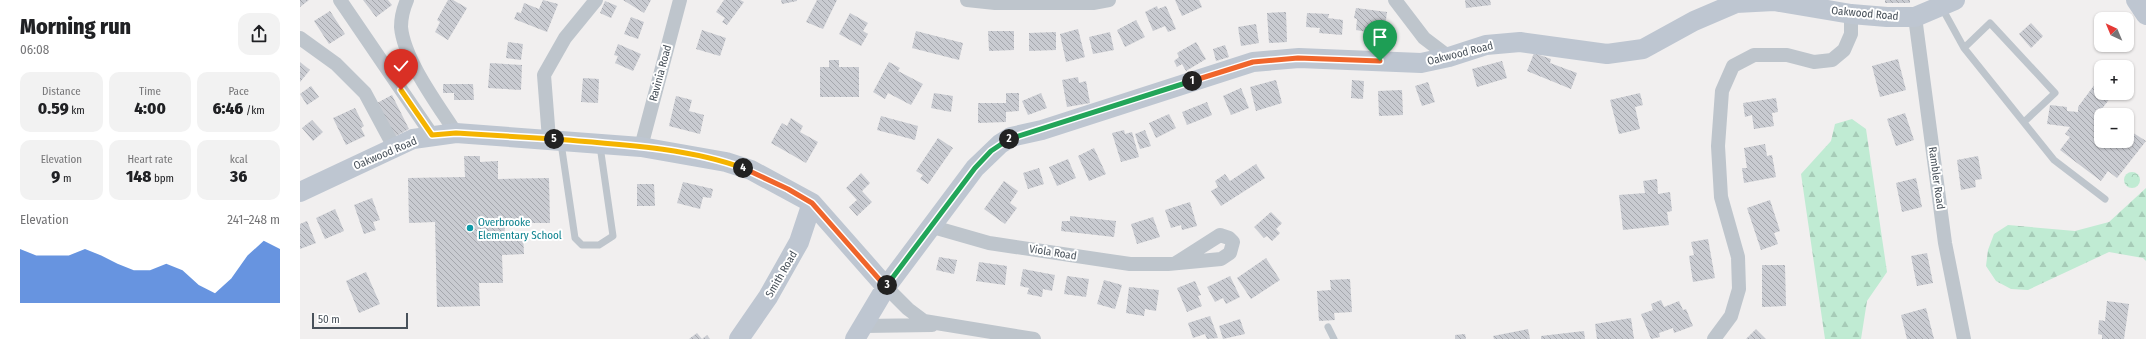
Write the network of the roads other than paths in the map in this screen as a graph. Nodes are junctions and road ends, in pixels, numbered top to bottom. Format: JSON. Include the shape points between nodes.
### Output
{"nodes":[{"id":1,"x":340,"y":0,"type":"edge"},
{"id":2,"x":407,"y":0,"type":"edge"},
{"id":3,"x":596,"y":0,"type":"edge"},
{"id":4,"x":680,"y":0,"type":"edge"},
{"id":5,"x":967,"y":0,"type":"edge"},
{"id":6,"x":1109,"y":0,"type":"edge"},
{"id":7,"x":1395,"y":0,"type":"edge"},
{"id":8,"x":2136,"y":0,"type":"edge"},
{"id":9,"x":1782,"y":1,"type":"edge"},
{"id":10,"x":1948,"y":3,"type":"edge"},
{"id":11,"x":1851,"y":14,"type":"junction"},
{"id":12,"x":2146,"y":15,"type":"edge"},
{"id":13,"x":1915,"y":16,"type":"junction"},
{"id":14,"x":300,"y":38,"type":"edge"},
{"id":15,"x":1964,"y":48,"type":"junction"},
{"id":16,"x":1449,"y":58,"type":"junction"},
{"id":17,"x":2024,"y":122,"type":"junction"},
{"id":18,"x":456,"y":133,"type":"junction"},
{"id":19,"x":432,"y":135,"type":"junction"},
{"id":20,"x":555,"y":139,"type":"junction"},
{"id":21,"x":600,"y":143,"type":"junction"},
{"id":22,"x":394,"y":147,"type":"junction"},
{"id":23,"x":640,"y":147,"type":"junction"},
{"id":24,"x":300,"y":192,"type":"edge"},
{"id":25,"x":2105,"y":199,"type":"dead end"},
{"id":26,"x":812,"y":203,"type":"junction"},
{"id":27,"x":933,"y":227,"type":"junction"},
{"id":28,"x":1176,"y":264,"type":"dead end"},
{"id":29,"x":886,"y":287,"type":"junction"},
{"id":30,"x":938,"y":325,"type":"junction"},
{"id":31,"x":1328,"y":327,"type":"dead end"},
{"id":32,"x":860,"y":332,"type":"edge"},
{"id":33,"x":738,"y":339,"type":"edge"},
{"id":34,"x":1034,"y":339,"type":"edge"},
{"id":35,"x":1334,"y":339,"type":"edge"},
{"id":36,"x":1714,"y":339,"type":"edge"},
{"id":37,"x":1964,"y":339,"type":"edge"}],
"edges":[{"from":1,"to":19,"type":"street"},
{"from":2,"to":18,"type":"street","via":[[401,27],[408,49],[417,72]]},
{"from":3,"to":20,"type":"street","via":[[565,38],[544,75]]},
{"from":4,"to":23,"type":"street","name":"Ravinia Road"},
{"from":5,"to":6,"type":"street","via":[[995,3],[1086,3]]},
{"from":7,"to":16,"type":"street","via":[[1424,38]]},
{"from":8,"to":12,"type":"main road"},
{"from":9,"to":11,"type":"main road","name":"Oakwood Road"},
{"from":9,"to":16,"type":"main road","name":"Oakwood Road","via":[[1736,3],[1694,21],[1643,49],[1607,54],[1520,42],[1486,45]]},
{"from":10,"to":13,"type":"main road","name":"Oakwood Road"},
{"from":10,"to":15,"type":"lane"},
{"from":11,"to":13,"type":"main road","name":"Oakwood Road"},
{"from":11,"to":36,"type":"street","via":[[1850,34],[1844,50],[1832,60],[1814,62],[1787,55],[1754,56],[1734,66],[1722,91],[1718,146],[1721,197],[1738,257],[1739,289],[1731,316]]},
{"from":13,"to":37,"type":"street","name":"Rambler Road","via":[[1945,243]]},
{"from":14,"to":22,"type":"street","via":[[336,64],[365,93]]},
{"from":15,"to":17,"type":"lane"},
{"from":15,"to":17,"type":"lane","via":[[1990,24],[2055,93]]},
{"from":16,"to":27,"type":"main road","name":"Oakwood Road","via":[[1421,63],[1298,58],[1253,62],[1049,128],[1012,137],[991,151],[975,168]]},
{"from":17,"to":25,"type":"lane","via":[[2054,160]]},
{"from":18,"to":19,"type":"main road","name":"Oakwood Road"},
{"from":18,"to":20,"type":"main road","name":"Oakwood Road"},
{"from":19,"to":22,"type":"main road","name":"Oakwood Road"},
{"from":20,"to":21,"type":"main road","name":"Oakwood Road"},
{"from":20,"to":21,"type":"lane","via":[[575,238],[582,245],[599,245],[613,236]]},
{"from":21,"to":23,"type":"main road","name":"Oakwood Road"},
{"from":22,"to":24,"type":"main road","name":"Oakwood Road"},
{"from":23,"to":26,"type":"main road","name":"Oakwood Road","via":[[726,162],[751,170]]},
{"from":26,"to":29,"type":"main road","name":"Oakwood Road"},
{"from":26,"to":33,"type":"main road","name":"Smith Road","via":[[799,242],[768,297]]},
{"from":27,"to":28,"type":"street","name":"Viola Road","via":[[989,243],[1130,264]]},
{"from":27,"to":29,"type":"main road","name":"Oakwood Road"},
{"from":29,"to":30,"type":"street","via":[[924,321]]},
{"from":29,"to":32,"type":"main road"},
{"from":30,"to":32,"type":"street"},
{"from":30,"to":34,"type":"street"},
{"from":31,"to":35,"type":"lane"}]}
